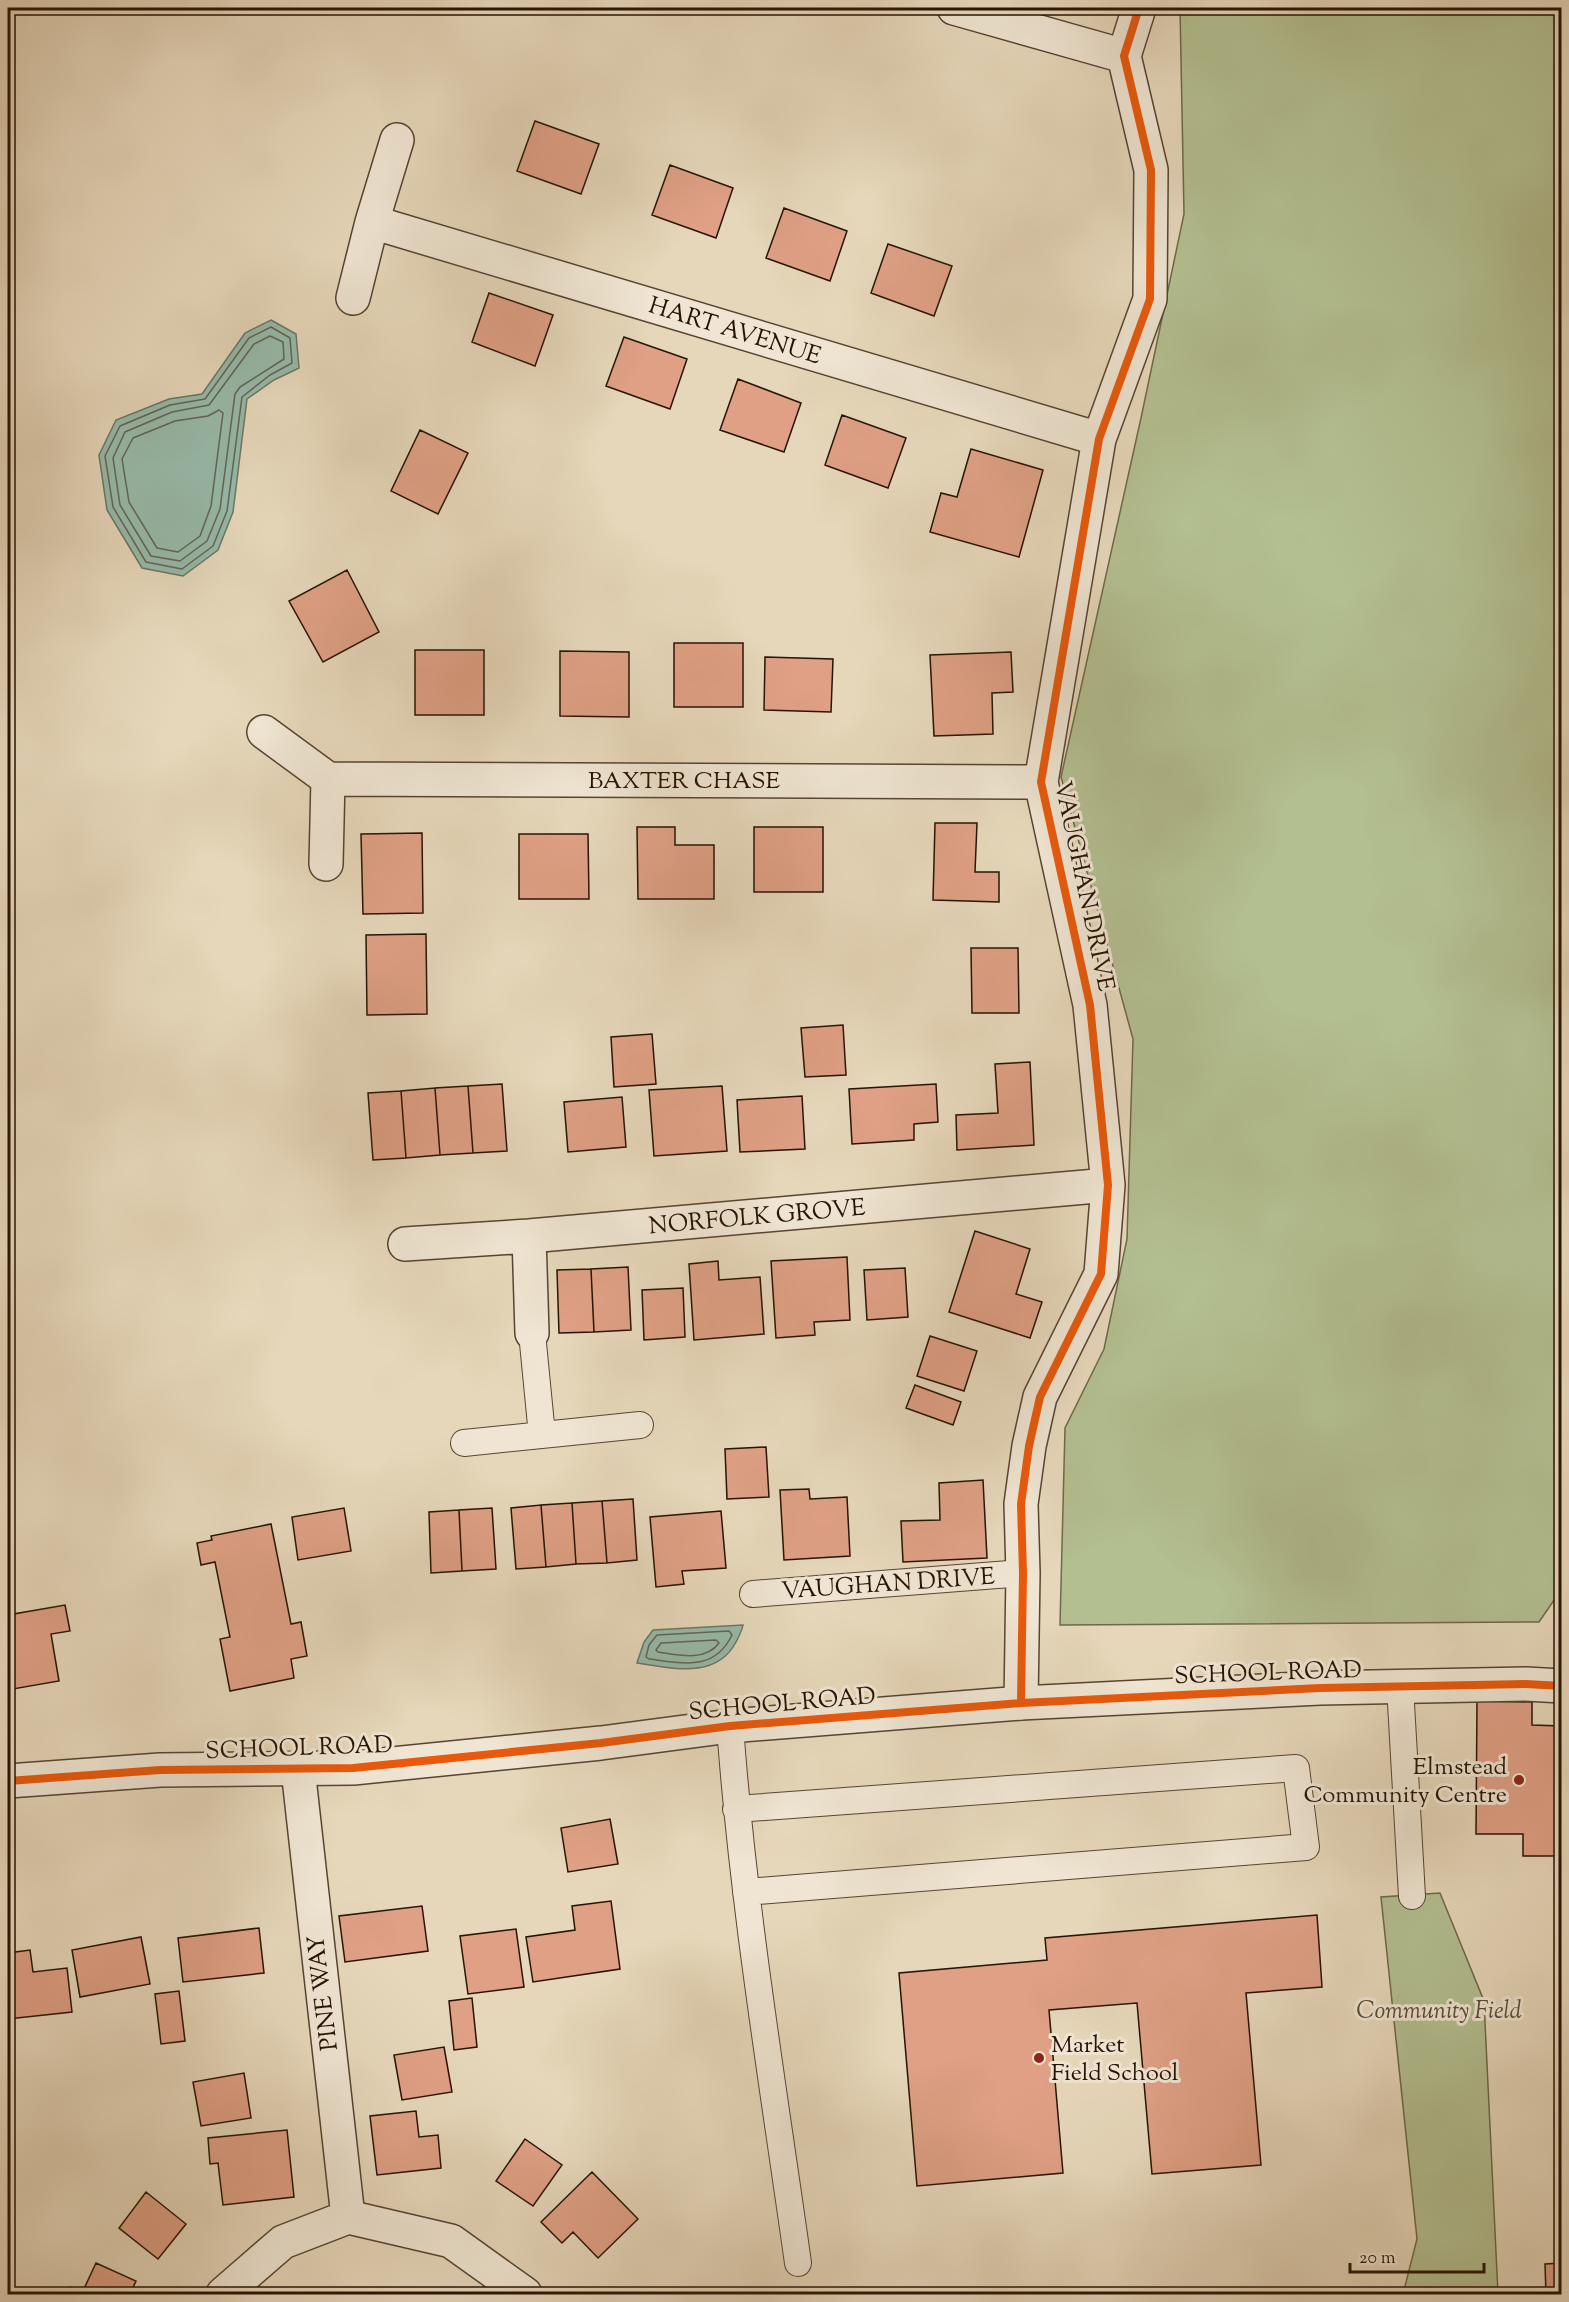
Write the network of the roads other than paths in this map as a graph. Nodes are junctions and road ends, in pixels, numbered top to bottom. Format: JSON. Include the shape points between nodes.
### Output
{"nodes":[{"id":1,"x":954,"y":8,"type":"edge"},
{"id":2,"x":1139,"y":8,"type":"edge"},
{"id":3,"x":1124,"y":56,"type":"junction"},
{"id":4,"x":397,"y":140,"type":"dead end"},
{"id":5,"x":372,"y":222,"type":"junction"},
{"id":6,"x":353,"y":298,"type":"dead end"},
{"id":7,"x":1099,"y":439,"type":"junction"},
{"id":8,"x":264,"y":732,"type":"dead end"},
{"id":9,"x":328,"y":779,"type":"junction"},
{"id":10,"x":1041,"y":782,"type":"junction"},
{"id":11,"x":326,"y":864,"type":"dead end"},
{"id":12,"x":1108,"y":1185,"type":"junction"},
{"id":13,"x":529,"y":1236,"type":"junction"},
{"id":14,"x":405,"y":1244,"type":"dead end"},
{"id":15,"x":532,"y":1333,"type":"joint"},
{"id":16,"x":640,"y":1425,"type":"dead end"},
{"id":17,"x":542,"y":1435,"type":"junction"},
{"id":18,"x":464,"y":1443,"type":"dead end"},
{"id":19,"x":1023,"y":1573,"type":"junction"},
{"id":20,"x":753,"y":1594,"type":"dead end"},
{"id":21,"x":1400,"y":1686,"type":"junction"},
{"id":22,"x":1562,"y":1686,"type":"edge"},
{"id":23,"x":1021,"y":1703,"type":"junction"},
{"id":24,"x":730,"y":1726,"type":"junction"},
{"id":25,"x":298,"y":1769,"type":"junction"},
{"id":26,"x":8,"y":1781,"type":"edge"},
{"id":27,"x":736,"y":1809,"type":"junction"},
{"id":28,"x":746,"y":1892,"type":"junction"},
{"id":29,"x":1412,"y":1896,"type":"dead end"},
{"id":30,"x":348,"y":2217,"type":"junction"},
{"id":31,"x":798,"y":2263,"type":"dead end"},
{"id":32,"x":224,"y":2295,"type":"edge"},
{"id":33,"x":525,"y":2295,"type":"edge"}],
"edges":[{"from":1,"to":3,"type":"street"},
{"from":2,"to":3,"type":"street"},
{"from":3,"to":7,"type":"street","name":"VAUGHAN DRIVE","via":[[1150,170],[1150,299]]},
{"from":4,"to":5,"type":"street"},
{"from":5,"to":6,"type":"street"},
{"from":5,"to":7,"type":"street","name":"HART AVENUE"},
{"from":7,"to":10,"type":"street","name":"VAUGHAN DRIVE"},
{"from":8,"to":9,"type":"street"},
{"from":9,"to":10,"type":"street","name":"BAXTER CHASE"},
{"from":9,"to":11,"type":"street"},
{"from":10,"to":12,"type":"street","name":"VAUGHAN DRIVE","via":[[1090,1005]]},
{"from":12,"to":13,"type":"street","name":"NORFOLK GROVE"},
{"from":12,"to":19,"type":"street","name":"VAUGHAN DRIVE","via":[[1101,1274],[1040,1397],[1029,1446],[1021,1504]]},
{"from":13,"to":14,"type":"street","name":"NORFOLK GROVE"},
{"from":13,"to":15,"type":"street"},
{"from":15,"to":17,"type":"lane"},
{"from":16,"to":17,"type":"lane"},
{"from":17,"to":18,"type":"lane"},
{"from":19,"to":20,"type":"lane","name":"VAUGHAN DRIVE"},
{"from":19,"to":23,"type":"street","name":"VAUGHAN DRIVE"},
{"from":21,"to":22,"type":"street","name":"SCHOOL ROAD"},
{"from":21,"to":23,"type":"street","name":"SCHOOL ROAD"},
{"from":21,"to":29,"type":"lane"},
{"from":23,"to":24,"type":"street","name":"SCHOOL ROAD"},
{"from":24,"to":25,"type":"street","name":"SCHOOL ROAD","via":[[377,1766]]},
{"from":24,"to":27,"type":"lane"},
{"from":25,"to":26,"type":"street","name":"SCHOOL ROAD","via":[[160,1770]]},
{"from":25,"to":30,"type":"street","name":"PINE WAY"},
{"from":27,"to":28,"type":"lane"},
{"from":27,"to":28,"type":"lane","via":[[1296,1768],[1306,1846]]},
{"from":28,"to":31,"type":"lane"},
{"from":30,"to":32,"type":"street","via":[[283,2242]]},
{"from":30,"to":33,"type":"street","via":[[451,2241]]}]}
